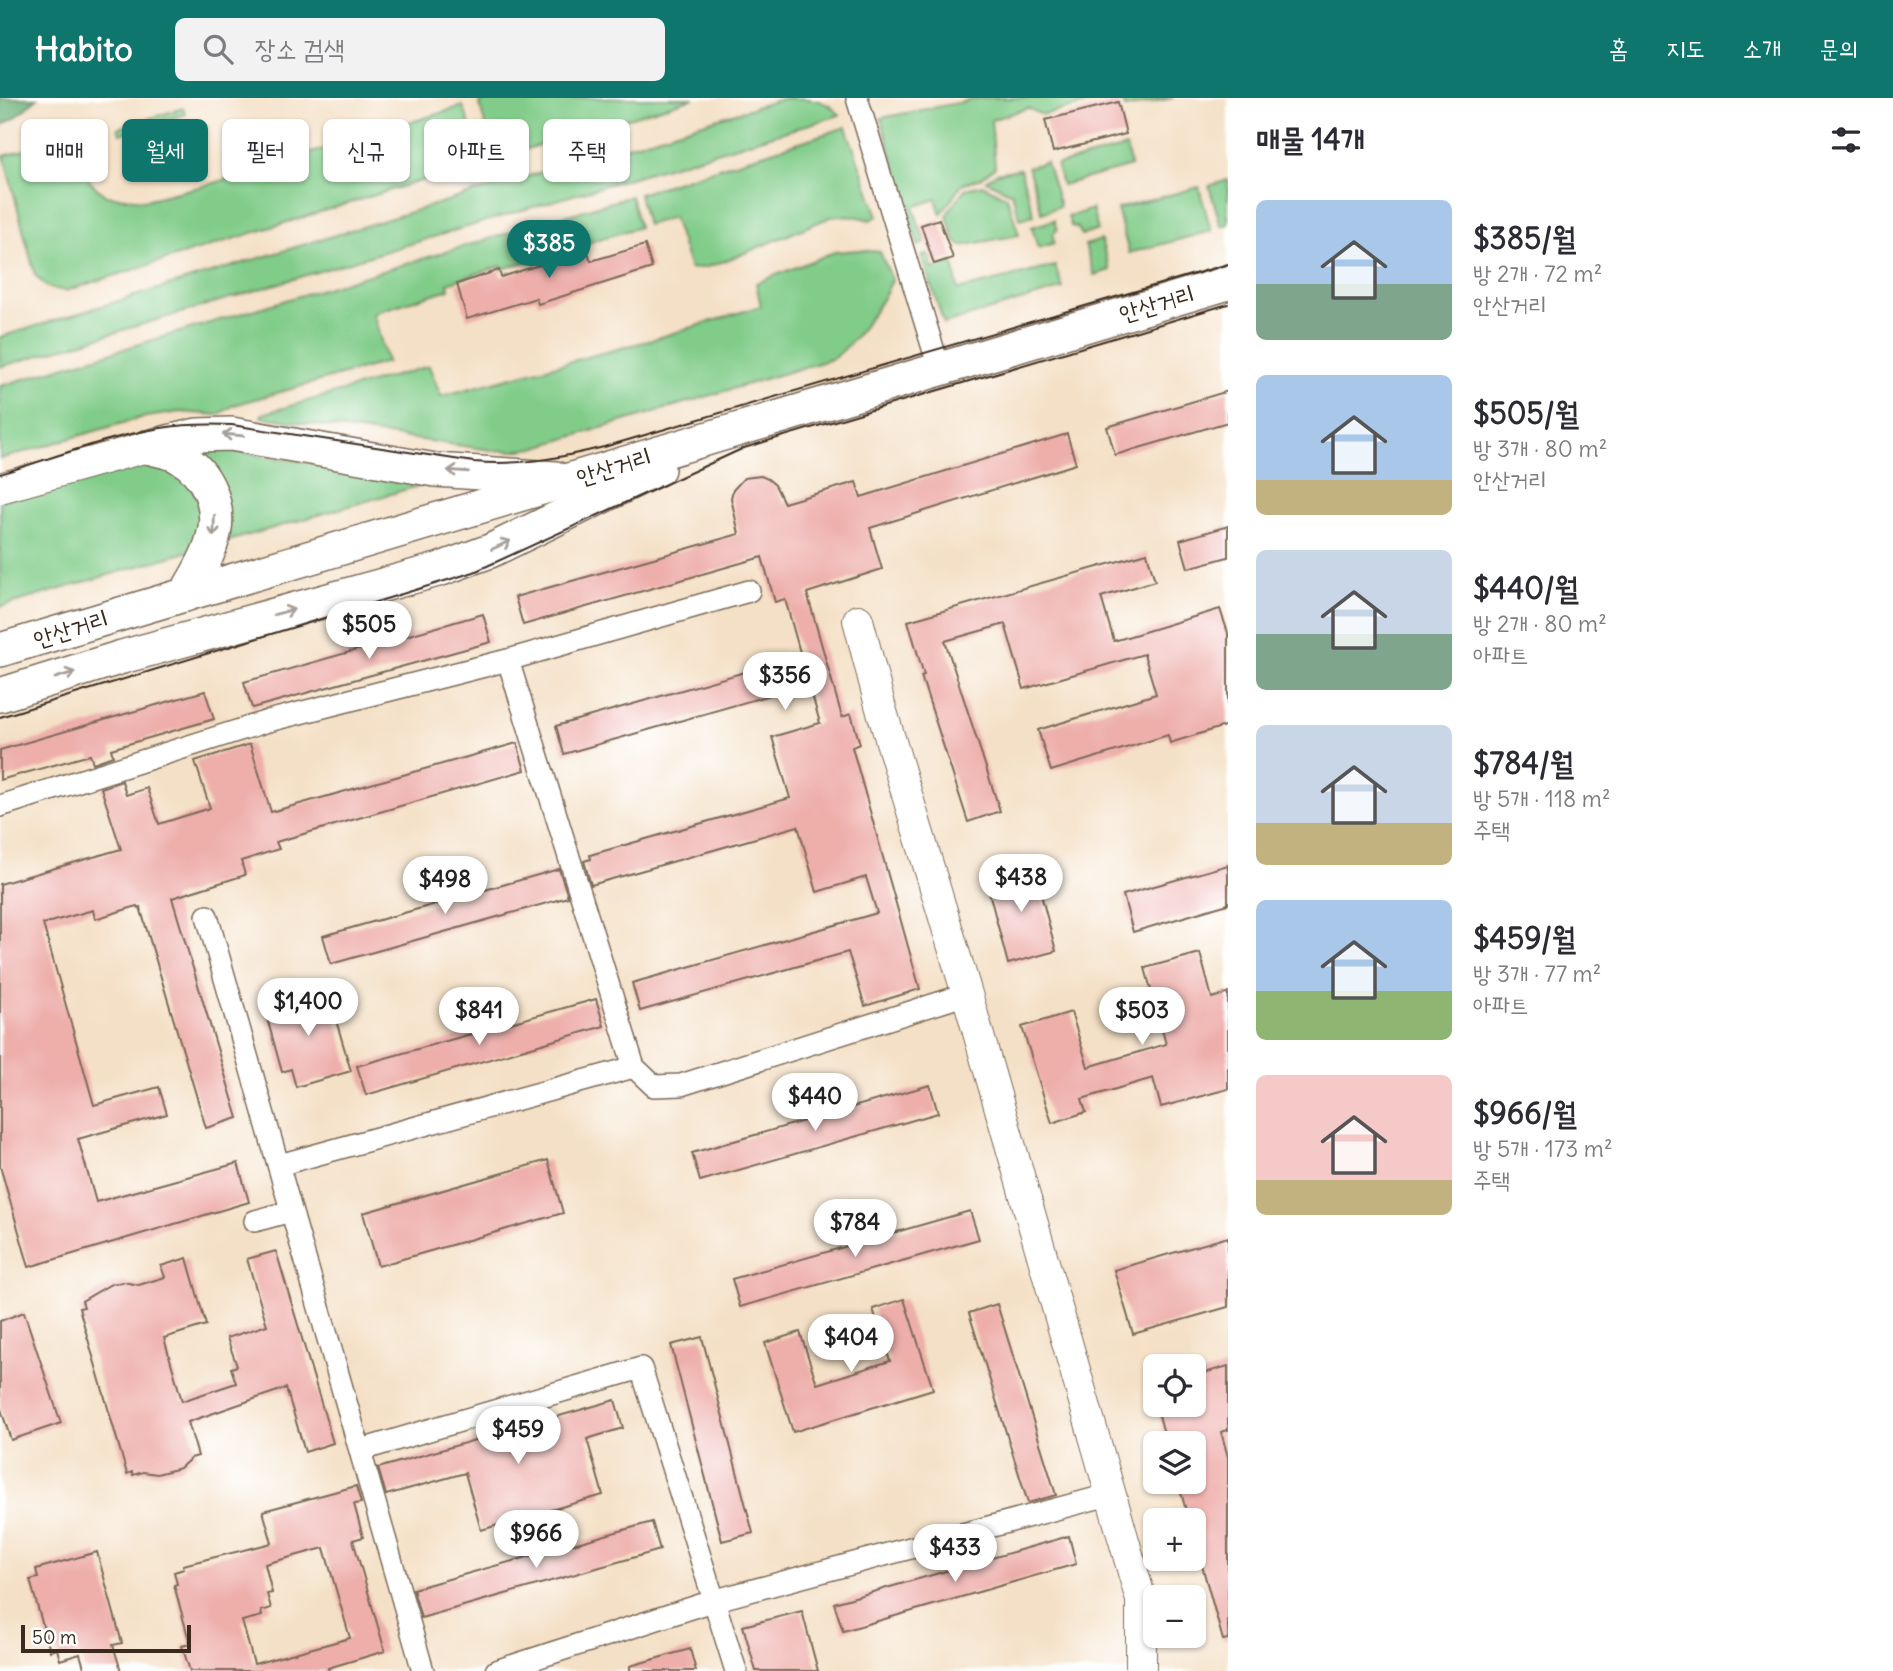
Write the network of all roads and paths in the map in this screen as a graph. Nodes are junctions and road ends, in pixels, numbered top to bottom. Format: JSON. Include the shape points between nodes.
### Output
{"nodes":[{"id":1,"x":857,"y":98,"type":"edge"},
{"id":2,"x":1228,"y":283,"type":"edge"},
{"id":3,"x":939,"y":368,"type":"junction"},
{"id":4,"x":726,"y":432,"type":"junction"},
{"id":5,"x":147,"y":447,"type":"junction"},
{"id":6,"x":575,"y":479,"type":"junction"},
{"id":7,"x":0,"y":488,"type":"edge"},
{"id":8,"x":749,"y":591,"type":"dead end"},
{"id":9,"x":185,"y":595,"type":"junction"},
{"id":10,"x":858,"y":620,"type":"dead end"},
{"id":11,"x":0,"y":650,"type":"edge"},
{"id":12,"x":508,"y":660,"type":"junction"},
{"id":13,"x":0,"y":695,"type":"edge"},
{"id":14,"x":0,"y":806,"type":"edge"},
{"id":15,"x":207,"y":916,"type":"dead end"},
{"id":16,"x":967,"y":994,"type":"junction"},
{"id":17,"x":634,"y":1067,"type":"junction"},
{"id":18,"x":279,"y":1165,"type":"junction"},
{"id":19,"x":291,"y":1211,"type":"junction"},
{"id":20,"x":255,"y":1221,"type":"dead end"},
{"id":21,"x":361,"y":1450,"type":"junction"},
{"id":22,"x":1112,"y":1494,"type":"junction"},
{"id":23,"x":716,"y":1600,"type":"junction"},
{"id":24,"x":423,"y":1671,"type":"edge"},
{"id":25,"x":496,"y":1671,"type":"edge"},
{"id":26,"x":736,"y":1671,"type":"edge"},
{"id":27,"x":1141,"y":1671,"type":"edge"}],
"edges":[{"from":1,"to":3,"type":"street"},
{"from":2,"to":3,"type":"main road","name":"안산거리"},
{"from":3,"to":4,"type":"main road","name":"안산거리"},
{"from":4,"to":6,"type":"main road","name":"안산거리"},
{"from":13,"to":4,"type":"main road","one_way":true,"via":[[441,569],[490,551],[618,490]]},
{"from":6,"to":5,"type":"main road","one_way":true,"via":[[435,470],[231,434],[197,435]]},
{"from":5,"to":7,"type":"street"},
{"from":5,"to":9,"type":"main road","one_way":true,"via":[[177,455],[199,470],[211,491],[214,538]]},
{"from":6,"to":9,"type":"main road","name":"안산거리"},
{"from":8,"to":12,"type":"street"},
{"from":9,"to":11,"type":"main road","name":"안산거리"},
{"from":10,"to":16,"type":"street"},
{"from":12,"to":14,"type":"street","via":[[268,721]]},
{"from":12,"to":17,"type":"street"},
{"from":15,"to":18,"type":"street"},
{"from":16,"to":17,"type":"street","via":[[681,1086],[654,1086]]},
{"from":16,"to":22,"type":"street"},
{"from":17,"to":18,"type":"street"},
{"from":18,"to":19,"type":"street"},
{"from":19,"to":20,"type":"street"},
{"from":19,"to":21,"type":"street"},
{"from":21,"to":23,"type":"street","via":[[641,1368]]},
{"from":21,"to":24,"type":"street"},
{"from":22,"to":23,"type":"street"},
{"from":22,"to":27,"type":"street","via":[[1141,1600]]},
{"from":23,"to":25,"type":"street"},
{"from":23,"to":26,"type":"street"}]}
